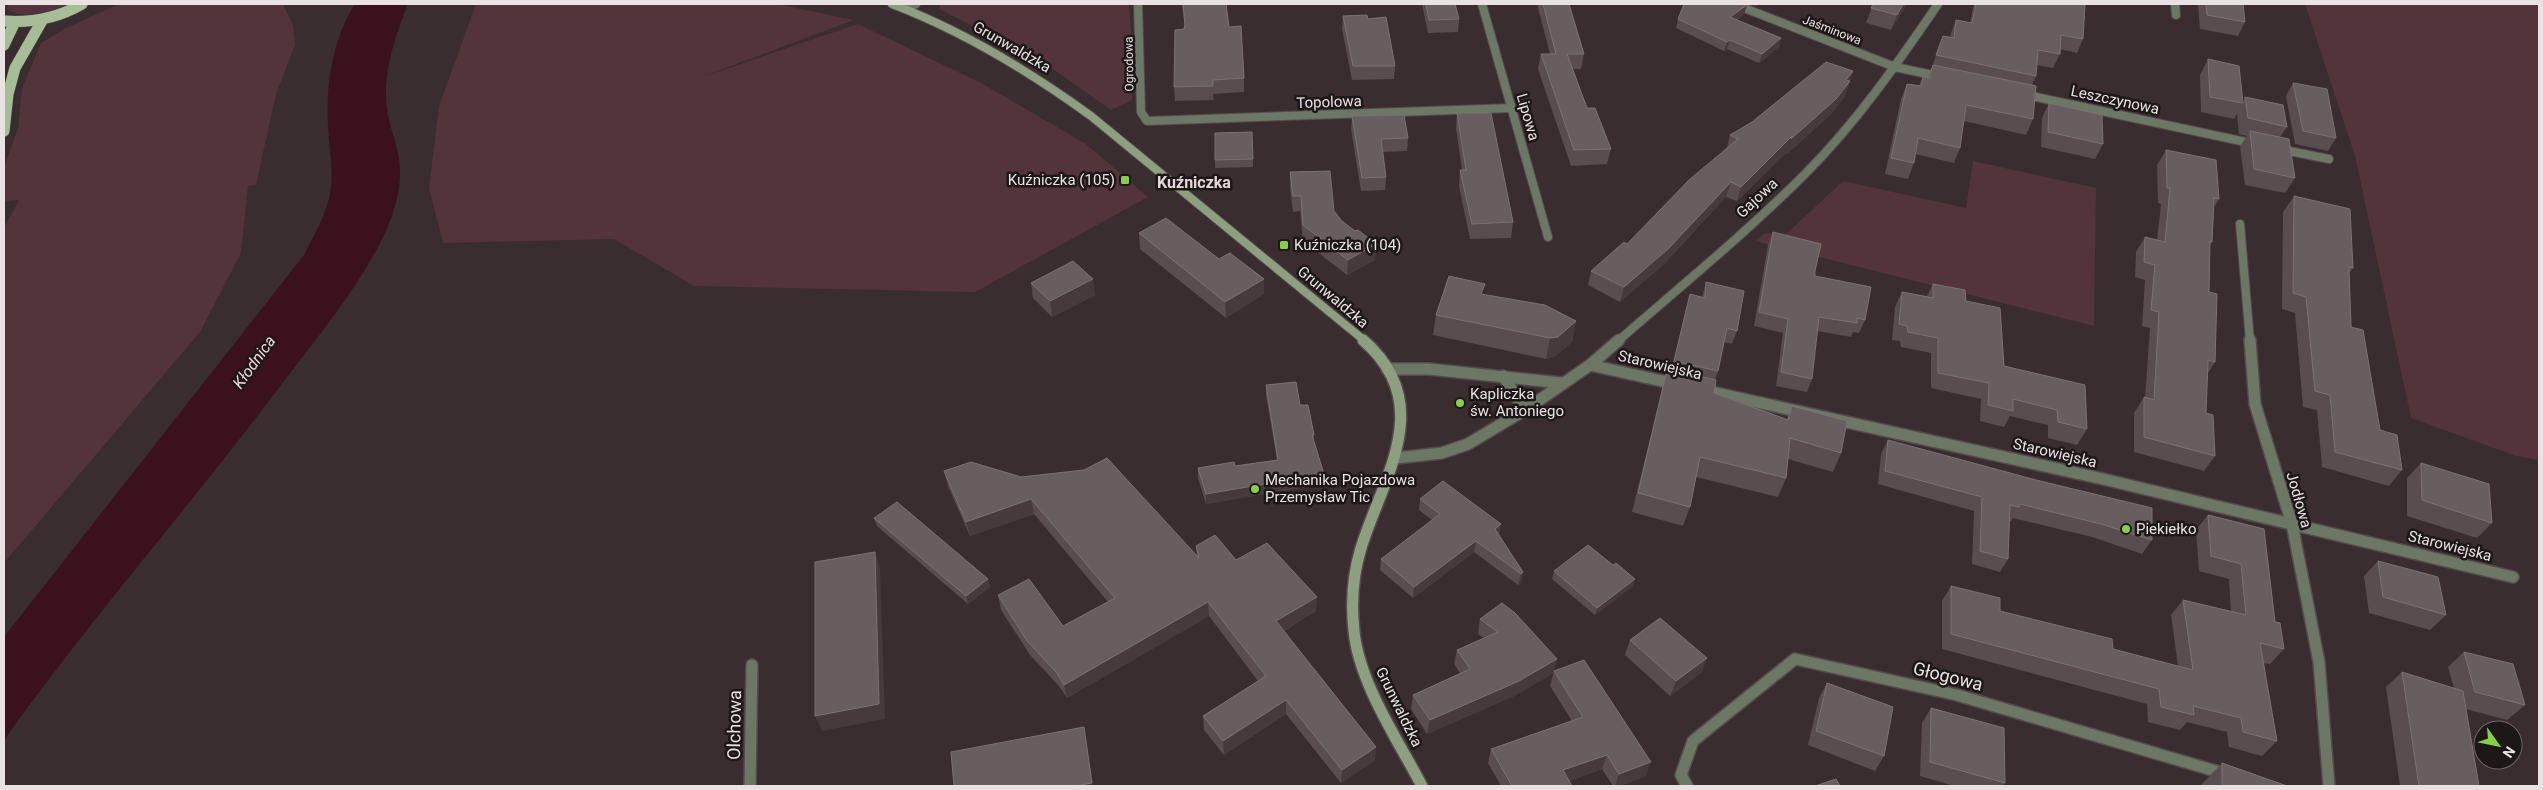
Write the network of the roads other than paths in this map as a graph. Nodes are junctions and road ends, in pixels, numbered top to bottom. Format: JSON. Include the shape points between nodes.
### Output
{"nodes":[{"id":1,"x":892,"y":4,"type":"edge"},
{"id":2,"x":916,"y":4,"type":"edge"},
{"id":3,"x":1138,"y":4,"type":"edge"},
{"id":4,"x":1482,"y":4,"type":"edge"},
{"id":5,"x":1734,"y":4,"type":"edge"},
{"id":6,"x":1938,"y":4,"type":"edge"},
{"id":7,"x":2175,"y":4,"type":"edge"},
{"id":8,"x":82,"y":5,"type":"edge"},
{"id":9,"x":907,"y":10,"type":"junction"},
{"id":10,"x":2176,"y":16,"type":"dead end"},
{"id":11,"x":43,"y":19,"type":"junction"},
{"id":12,"x":4,"y":21,"type":"edge"},
{"id":13,"x":15,"y":22,"type":"junction"},
{"id":14,"x":4,"y":45,"type":"edge"},
{"id":15,"x":1895,"y":67,"type":"junction"},
{"id":16,"x":1952,"y":79,"type":"edge"},
{"id":17,"x":2009,"y":91,"type":"edge"},
{"id":18,"x":1512,"y":108,"type":"junction"},
{"id":19,"x":1147,"y":121,"type":"joint"},
{"id":20,"x":4,"y":131,"type":"edge"},
{"id":21,"x":2261,"y":145,"type":"edge"},
{"id":22,"x":2271,"y":147,"type":"edge"},
{"id":23,"x":2329,"y":159,"type":"dead end"},
{"id":24,"x":2240,"y":224,"type":"dead end"},
{"id":25,"x":1548,"y":237,"type":"dead end"},
{"id":26,"x":1590,"y":365,"type":"junction"},
{"id":27,"x":1386,"y":369,"type":"junction"},
{"id":28,"x":1503,"y":376,"type":"junction"},
{"id":29,"x":1562,"y":382,"type":"junction"},
{"id":30,"x":1525,"y":410,"type":"junction"},
{"id":31,"x":1396,"y":458,"type":"junction"},
{"id":32,"x":2292,"y":524,"type":"junction"},
{"id":33,"x":2512,"y":577,"type":"dead end"},
{"id":34,"x":752,"y":665,"type":"dead end"},
{"id":35,"x":2238,"y":778,"type":"edge"},
{"id":36,"x":750,"y":786,"type":"edge"},
{"id":37,"x":1422,"y":786,"type":"edge"},
{"id":38,"x":1687,"y":786,"type":"edge"},
{"id":39,"x":2329,"y":786,"type":"edge"}],
"edges":[{"from":1,"to":9,"type":"street","name":"Grunwaldzka"},
{"from":2,"to":9,"type":"street"},
{"from":3,"to":19,"type":"street","name":"Ogrodowa","via":[[1141,112]]},
{"from":4,"to":18,"type":"street","name":"Lipowa"},
{"from":5,"to":15,"type":"street","name":"Jaśminowa"},
{"from":6,"to":15,"type":"street","name":"Gajowa"},
{"from":7,"to":10,"type":"street"},
{"from":8,"to":11,"type":"main road"},
{"from":9,"to":27,"type":"street","name":"Grunwaldzka","via":[[1008,60],[1070,101],[1337,318],[1378,355]]},
{"from":11,"to":13,"type":"main road"},
{"from":11,"to":20,"type":"main road","via":[[16,68],[8,94]]},
{"from":12,"to":13,"type":"main road"},
{"from":13,"to":14,"type":"main road"},
{"from":15,"to":16,"type":"street"},
{"from":15,"to":26,"type":"street","name":"Gajowa","via":[[1856,117],[1804,174]]},
{"from":17,"to":21,"type":"street","name":"Leszczynowa"},
{"from":18,"to":19,"type":"street","name":"Topolowa"},
{"from":18,"to":25,"type":"street","name":"Lipowa"},
{"from":22,"to":23,"type":"street"},
{"from":24,"to":32,"type":"street","name":"Jodłowa","via":[[2255,404]]},
{"from":26,"to":29,"type":"street","name":"Gajowa"},
{"from":26,"to":32,"type":"street","name":"Starowiejska"},
{"from":27,"to":28,"type":"street","via":[[1429,369]]},
{"from":27,"to":31,"type":"street","name":"Grunwaldzka","via":[[1402,413],[1402,436]]},
{"from":28,"to":29,"type":"street"},
{"from":28,"to":30,"type":"street"},
{"from":29,"to":30,"type":"street","name":"Gajowa"},
{"from":30,"to":31,"type":"street","name":"Gajowa","via":[[1468,444],[1442,453]]},
{"from":31,"to":37,"type":"street","name":"Grunwaldzka","via":[[1360,550],[1354,633],[1373,689]]},
{"from":32,"to":33,"type":"street","name":"Starowiejska"},
{"from":32,"to":39,"type":"street","name":"Jodłowa","via":[[2319,662]]},
{"from":34,"to":36,"type":"street","name":"Olchowa"},
{"from":35,"to":38,"type":"street","name":"Głogowa","via":[[1957,695],[1795,659],[1693,741],[1681,775]]}]}
